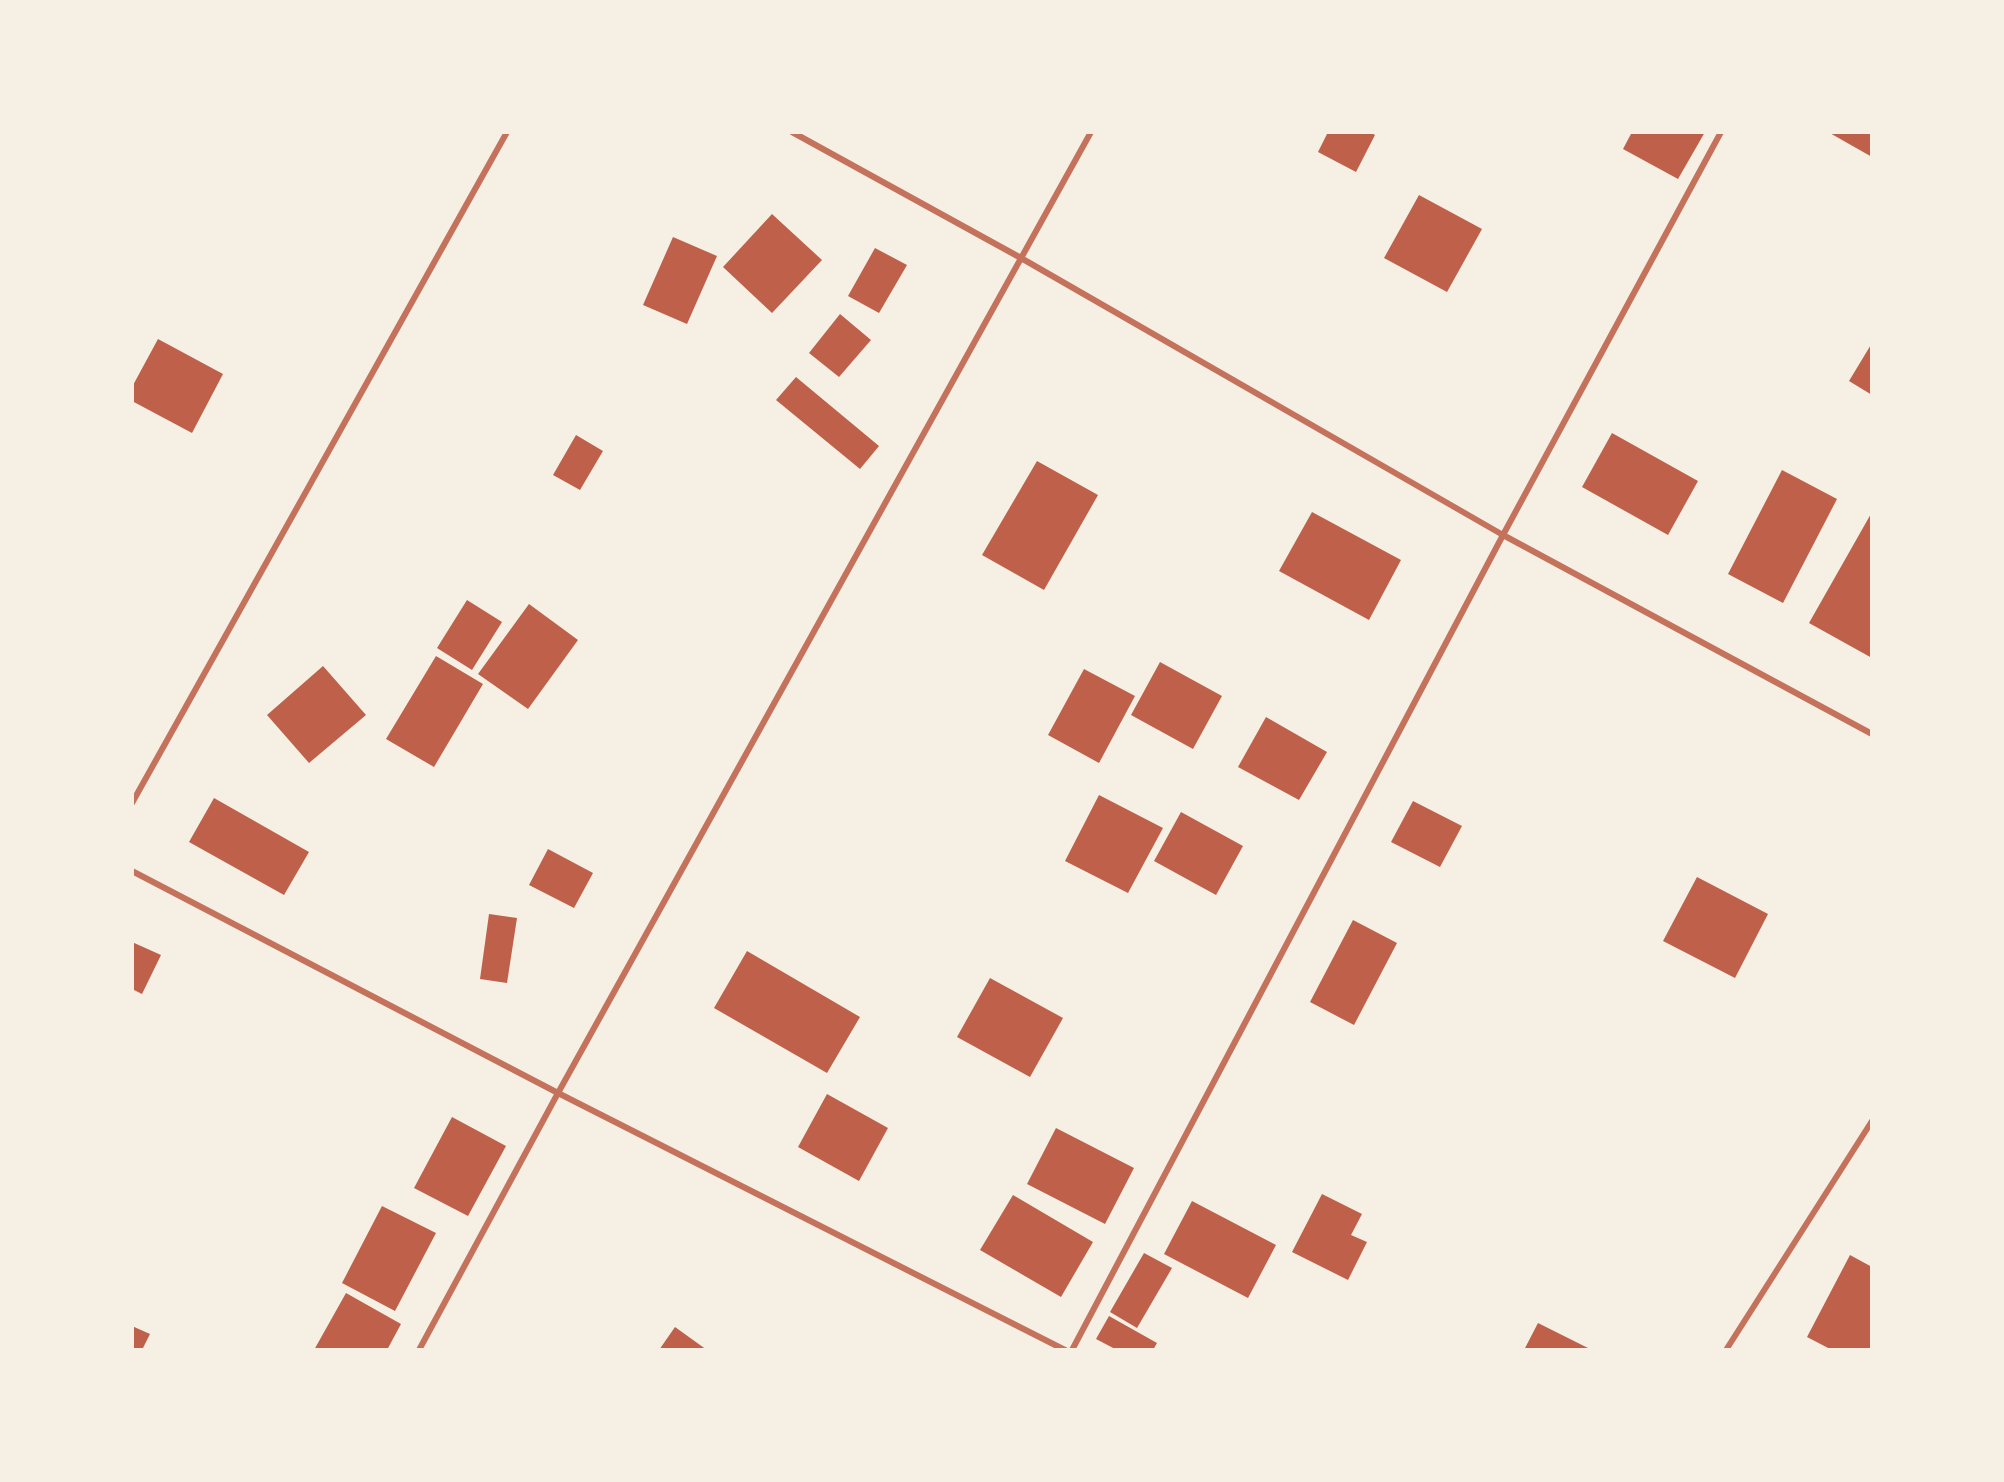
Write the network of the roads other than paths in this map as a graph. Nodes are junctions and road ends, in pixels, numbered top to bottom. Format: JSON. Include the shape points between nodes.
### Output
{"nodes":[{"id":1,"x":507,"y":132,"type":"edge"},
{"id":2,"x":792,"y":132,"type":"edge"},
{"id":3,"x":1090,"y":132,"type":"edge"},
{"id":4,"x":1721,"y":132,"type":"edge"},
{"id":5,"x":1021,"y":258,"type":"junction"},
{"id":6,"x":1503,"y":535,"type":"junction"},
{"id":7,"x":1872,"y":734,"type":"edge"},
{"id":8,"x":132,"y":803,"type":"edge"},
{"id":9,"x":132,"y":871,"type":"edge"},
{"id":10,"x":558,"y":1093,"type":"junction"},
{"id":11,"x":1872,"y":1121,"type":"edge"},
{"id":12,"x":419,"y":1350,"type":"edge"},
{"id":13,"x":1065,"y":1350,"type":"edge"},
{"id":14,"x":1072,"y":1350,"type":"edge"},
{"id":15,"x":1726,"y":1350,"type":"edge"}],
"edges":[{"from":1,"to":8,"type":"street"},
{"from":2,"to":5,"type":"street"},
{"from":3,"to":5,"type":"street"},
{"from":4,"to":6,"type":"street"},
{"from":5,"to":6,"type":"street"},
{"from":5,"to":10,"type":"street"},
{"from":6,"to":7,"type":"street"},
{"from":6,"to":14,"type":"street"},
{"from":9,"to":10,"type":"street"},
{"from":10,"to":12,"type":"street"},
{"from":10,"to":13,"type":"street"},
{"from":11,"to":15,"type":"street"}]}
